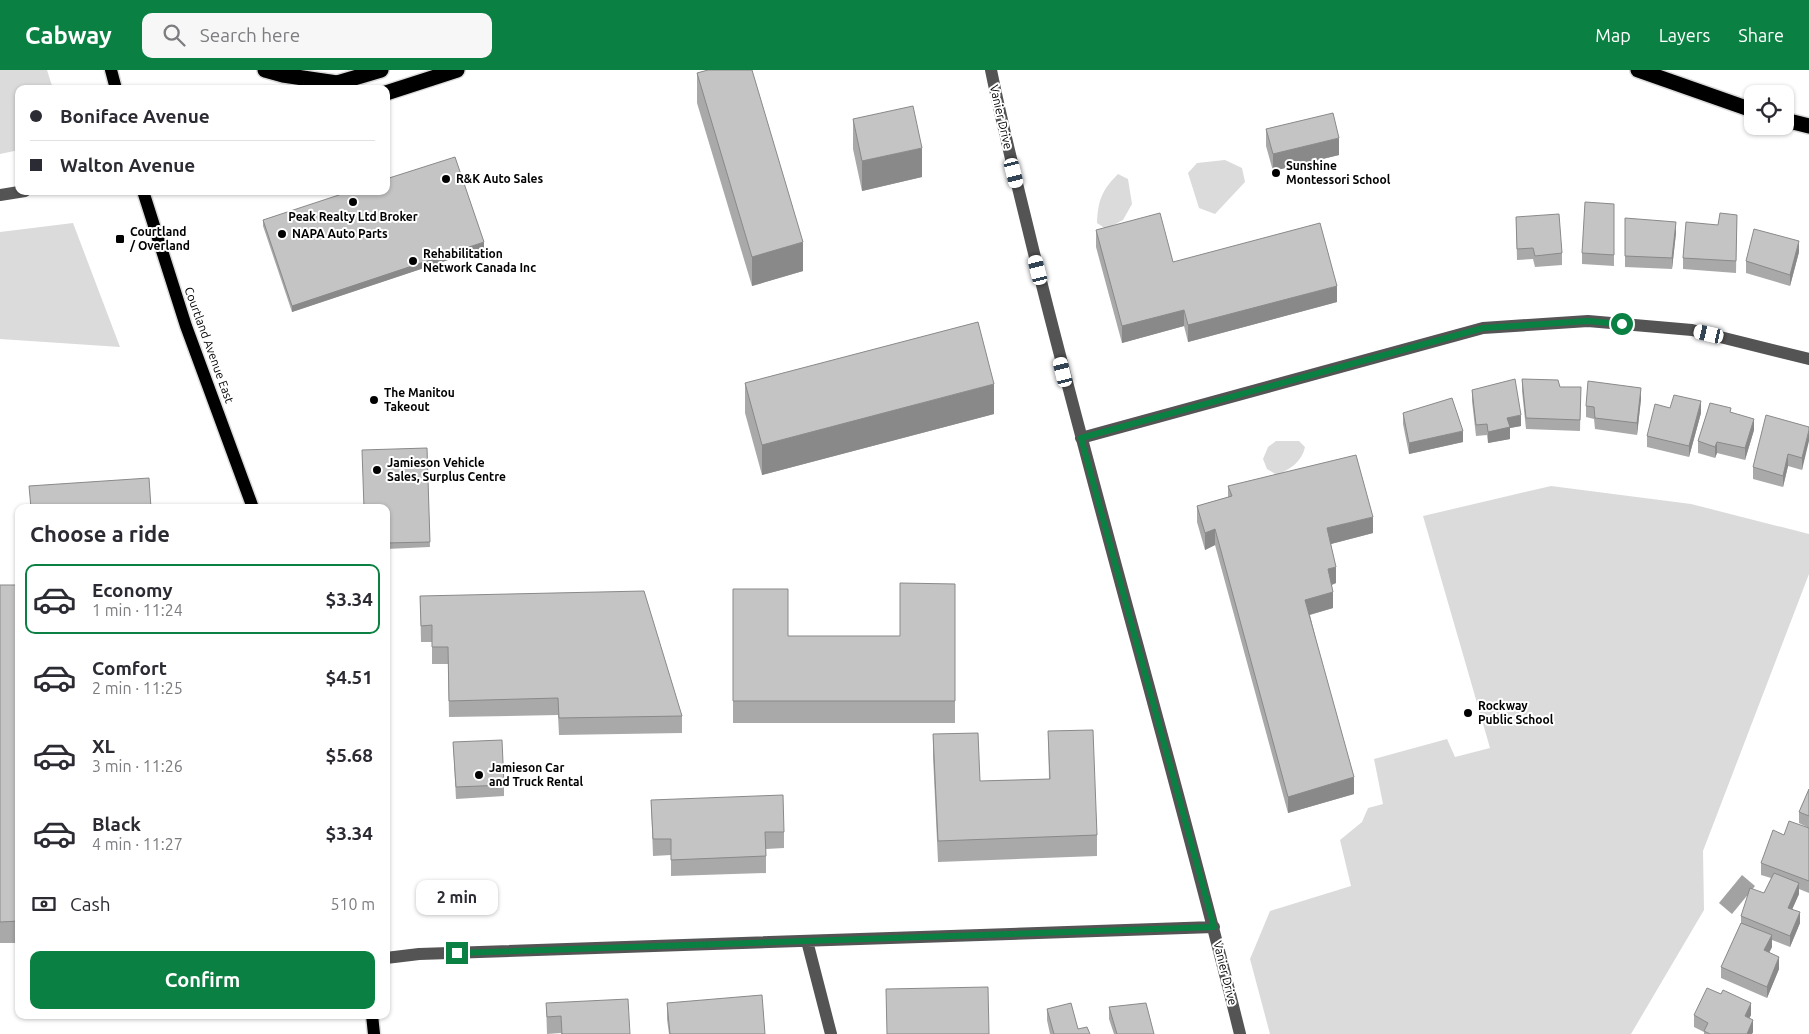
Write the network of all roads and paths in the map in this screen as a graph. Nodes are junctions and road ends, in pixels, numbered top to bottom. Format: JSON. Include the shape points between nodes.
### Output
{"nodes":[{"id":1,"x":111,"y":70,"type":"edge"},
{"id":2,"x":265,"y":70,"type":"edge"},
{"id":3,"x":381,"y":70,"type":"edge"},
{"id":4,"x":457,"y":70,"type":"edge"},
{"id":5,"x":991,"y":70,"type":"edge"},
{"id":6,"x":1638,"y":70,"type":"edge"},
{"id":7,"x":337,"y":83,"type":"junction"},
{"id":8,"x":115,"y":85,"type":"edge"},
{"id":9,"x":330,"y":85,"type":"edge"},
{"id":10,"x":390,"y":92,"type":"edge"},
{"id":11,"x":1744,"y":107,"type":"edge"},
{"id":12,"x":1794,"y":122,"type":"edge"},
{"id":13,"x":1809,"y":126,"type":"edge"},
{"id":14,"x":15,"y":193,"type":"edge"},
{"id":15,"x":144,"y":195,"type":"edge"},
{"id":16,"x":0,"y":196,"type":"edge"},
{"id":17,"x":1809,"y":359,"type":"edge"},
{"id":18,"x":1081,"y":438,"type":"junction"},
{"id":19,"x":252,"y":504,"type":"edge"},
{"id":20,"x":1214,"y":927,"type":"junction"},
{"id":21,"x":806,"y":941,"type":"junction"},
{"id":22,"x":390,"y":958,"type":"edge"},
{"id":23,"x":372,"y":1019,"type":"edge"},
{"id":24,"x":374,"y":1034,"type":"edge"},
{"id":25,"x":830,"y":1034,"type":"edge"},
{"id":26,"x":1240,"y":1034,"type":"edge"}],
"edges":[{"from":1,"to":8,"type":"main road"},
{"from":2,"to":7,"type":"highway"},
{"from":3,"to":7,"type":"highway"},
{"from":4,"to":10,"type":"highway"},
{"from":5,"to":18,"type":"street","name":"Vanier Drive"},
{"from":6,"to":11,"type":"highway"},
{"from":7,"to":9,"type":"highway"},
{"from":12,"to":13,"type":"highway"},
{"from":14,"to":16,"type":"street"},
{"from":15,"to":19,"type":"main road","name":"Courtland Avenue East","via":[[186,326]]},
{"from":17,"to":18,"type":"street","via":[[1692,330],[1588,321],[1483,328]]},
{"from":18,"to":20,"type":"street","name":"Vanier Drive"},
{"from":20,"to":21,"type":"street"},
{"from":20,"to":26,"type":"street","name":"Vanier Drive"},
{"from":21,"to":22,"type":"street"},
{"from":21,"to":25,"type":"street"},
{"from":23,"to":24,"type":"main road"}]}
